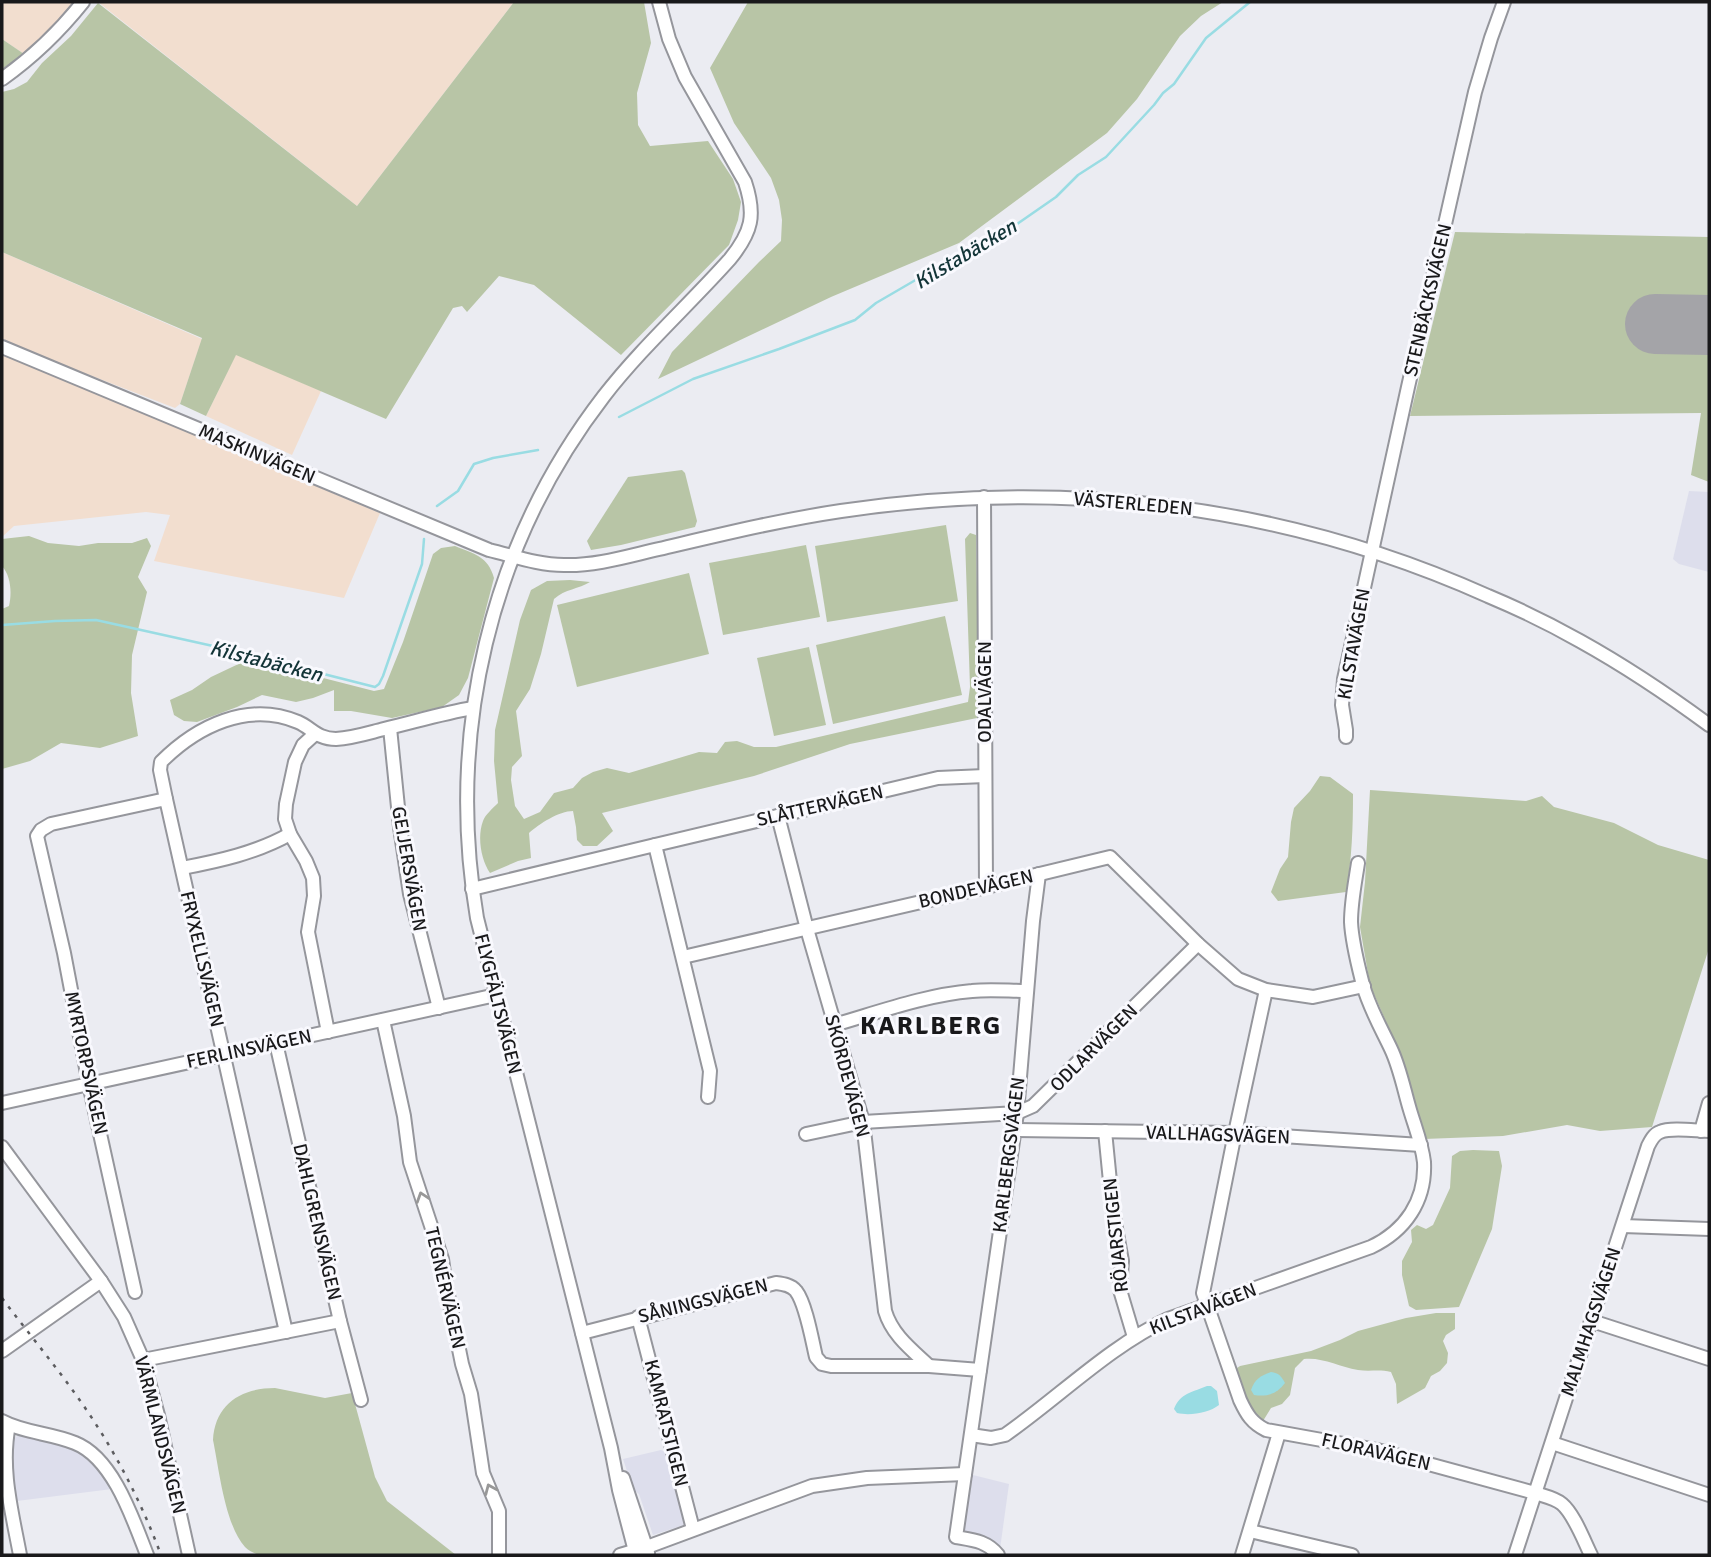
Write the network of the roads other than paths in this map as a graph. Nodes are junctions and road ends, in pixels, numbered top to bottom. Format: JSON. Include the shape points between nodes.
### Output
{"nodes":[{"id":1,"x":83,"y":2,"type":"edge"},
{"id":2,"x":659,"y":2,"type":"edge"},
{"id":3,"x":1504,"y":2,"type":"edge"},
{"id":4,"x":2,"y":79,"type":"edge"},
{"id":5,"x":2,"y":346,"type":"edge"},
{"id":6,"x":984,"y":497,"type":"junction"},
{"id":7,"x":1371,"y":551,"type":"junction"},
{"id":8,"x":514,"y":556,"type":"junction"},
{"id":9,"x":473,"y":708,"type":"junction"},
{"id":10,"x":1709,"y":724,"type":"edge"},
{"id":11,"x":390,"y":728,"type":"junction"},
{"id":12,"x":315,"y":734,"type":"junction"},
{"id":13,"x":1346,"y":737,"type":"dead end"},
{"id":14,"x":985,"y":776,"type":"junction"},
{"id":15,"x":166,"y":799,"type":"junction"},
{"id":16,"x":778,"y":816,"type":"junction"},
{"id":17,"x":290,"y":834,"type":"junction"},
{"id":18,"x":655,"y":845,"type":"junction"},
{"id":19,"x":1358,"y":863,"type":"dead end"},
{"id":20,"x":181,"y":868,"type":"junction"},
{"id":21,"x":1039,"y":874,"type":"junction"},
{"id":22,"x":986,"y":887,"type":"junction"},
{"id":23,"x":472,"y":889,"type":"junction"},
{"id":24,"x":807,"y":929,"type":"junction"},
{"id":25,"x":1198,"y":944,"type":"junction"},
{"id":26,"x":683,"y":957,"type":"junction"},
{"id":27,"x":1364,"y":986,"type":"junction"},
{"id":28,"x":1266,"y":990,"type":"junction"},
{"id":29,"x":1026,"y":991,"type":"junction"},
{"id":30,"x":496,"y":995,"type":"junction"},
{"id":31,"x":439,"y":1008,"type":"junction"},
{"id":32,"x":383,"y":1020,"type":"junction"},
{"id":33,"x":834,"y":1025,"type":"junction"},
{"id":34,"x":328,"y":1032,"type":"junction"},
{"id":35,"x":276,"y":1044,"type":"junction"},
{"id":36,"x":223,"y":1055,"type":"junction"},
{"id":37,"x":89,"y":1084,"type":"junction"},
{"id":38,"x":708,"y":1097,"type":"dead end"},
{"id":39,"x":1709,"y":1102,"type":"edge"},
{"id":40,"x":2,"y":1103,"type":"edge"},
{"id":41,"x":1017,"y":1113,"type":"junction"},
{"id":42,"x":863,"y":1122,"type":"junction"},
{"id":43,"x":1014,"y":1130,"type":"junction"},
{"id":44,"x":1105,"y":1131,"type":"junction"},
{"id":45,"x":1705,"y":1131,"type":"edge"},
{"id":46,"x":1235,"y":1133,"type":"junction"},
{"id":47,"x":806,"y":1134,"type":"dead end"},
{"id":48,"x":1421,"y":1145,"type":"junction"},
{"id":49,"x":2,"y":1147,"type":"edge"},
{"id":50,"x":1623,"y":1226,"type":"junction"},
{"id":51,"x":1709,"y":1229,"type":"edge"},
{"id":52,"x":101,"y":1281,"type":"junction"},
{"id":53,"x":135,"y":1292,"type":"dead end"},
{"id":54,"x":1207,"y":1306,"type":"junction"},
{"id":55,"x":638,"y":1317,"type":"junction"},
{"id":56,"x":340,"y":1321,"type":"junction"},
{"id":57,"x":1592,"y":1321,"type":"junction"},
{"id":58,"x":286,"y":1332,"type":"junction"},
{"id":59,"x":582,"y":1332,"type":"junction"},
{"id":60,"x":1134,"y":1337,"type":"junction"},
{"id":61,"x":2,"y":1351,"type":"edge"},
{"id":62,"x":1709,"y":1359,"type":"edge"},
{"id":63,"x":143,"y":1360,"type":"junction"},
{"id":64,"x":929,"y":1366,"type":"junction"},
{"id":65,"x":980,"y":1370,"type":"junction"},
{"id":66,"x":361,"y":1400,"type":"dead end"},
{"id":67,"x":5,"y":1423,"type":"edge"},
{"id":68,"x":1279,"y":1433,"type":"junction"},
{"id":69,"x":971,"y":1436,"type":"junction"},
{"id":70,"x":1552,"y":1443,"type":"junction"},
{"id":71,"x":965,"y":1474,"type":"junction"},
{"id":72,"x":1535,"y":1493,"type":"junction"},
{"id":73,"x":1709,"y":1495,"type":"edge"},
{"id":74,"x":693,"y":1530,"type":"junction"},
{"id":75,"x":1250,"y":1531,"type":"junction"},
{"id":76,"x":642,"y":1552,"type":"edge"},
{"id":77,"x":20,"y":1555,"type":"edge"},
{"id":78,"x":146,"y":1555,"type":"edge"},
{"id":79,"x":189,"y":1555,"type":"edge"},
{"id":80,"x":499,"y":1555,"type":"edge"},
{"id":81,"x":620,"y":1555,"type":"edge"},
{"id":82,"x":998,"y":1555,"type":"edge"},
{"id":83,"x":1242,"y":1555,"type":"edge"},
{"id":84,"x":1352,"y":1555,"type":"edge"},
{"id":85,"x":1515,"y":1555,"type":"edge"},
{"id":86,"x":1591,"y":1555,"type":"edge"}],
"edges":[{"from":1,"to":4,"type":"street","via":[[48,41]]},
{"from":2,"to":8,"type":"street","name":"FLYGFÄLTSVÄGEN","via":[[685,77],[745,182],[752,214],[749,230],[730,259],[630,364],[586,420],[556,466]]},
{"from":3,"to":7,"type":"street","name":"STENBÄCKSVÄGEN","via":[[1472,105]]},
{"from":5,"to":8,"type":"street","name":"MASKINVÄGEN"},
{"from":6,"to":7,"type":"street","name":"VÄSTERLEDEN","via":[[1082,498],[1174,506],[1269,523]]},
{"from":6,"to":8,"type":"street","name":"VÄSTERLEDEN","via":[[820,514],[596,563],[551,564]]},
{"from":6,"to":14,"type":"street","name":"ODALVÄGEN"},
{"from":7,"to":10,"type":"street","name":"VÄSTERLEDEN","via":[[1462,584],[1577,639]]},
{"from":7,"to":13,"type":"street","name":"KILSTAVÄGEN","via":[[1344,679]]},
{"from":8,"to":9,"type":"street","name":"FLYGFÄLTSVÄGEN","via":[[485,642]]},
{"from":9,"to":11,"type":"street"},
{"from":9,"to":23,"type":"street","name":"FLYGFÄLTSVÄGEN","via":[[467,778]]},
{"from":11,"to":12,"type":"street","via":[[351,738]]},
{"from":11,"to":31,"type":"street","name":"GEIJERSVÄGEN","via":[[408,882]]},
{"from":12,"to":15,"type":"street","name":"FRYXELLSVÄGEN","via":[[300,723],[264,715],[210,725],[161,762]]},
{"from":12,"to":17,"type":"street","via":[[303,745],[289,783],[285,820]]},
{"from":14,"to":16,"type":"street","name":"SLÅTTERVÄGEN","via":[[938,778]]},
{"from":14,"to":22,"type":"street","name":"ODALVÄGEN"},
{"from":15,"to":20,"type":"street","name":"FRYXELLSVÄGEN"},
{"from":15,"to":37,"type":"street","name":"MYRTORPSVÄGEN","via":[[51,824],[38,834]]},
{"from":16,"to":18,"type":"street","name":"SLÅTTERVÄGEN"},
{"from":16,"to":24,"type":"street","name":"SKÖRDEVÄGEN"},
{"from":17,"to":20,"type":"street","via":[[223,860]]},
{"from":17,"to":34,"type":"street","via":[[313,878],[308,932]]},
{"from":18,"to":23,"type":"street","name":"SLÅTTERVÄGEN"},
{"from":18,"to":26,"type":"street"},
{"from":19,"to":27,"type":"street","name":"KILSTAVÄGEN","via":[[1351,923]]},
{"from":20,"to":36,"type":"street","name":"FRYXELLSVÄGEN"},
{"from":21,"to":22,"type":"street","name":"BONDEVÄGEN"},
{"from":21,"to":25,"type":"street","name":"BONDEVÄGEN","via":[[1110,856]]},
{"from":21,"to":29,"type":"street","name":"KARLBERGSVÄGEN"},
{"from":22,"to":24,"type":"street","name":"BONDEVÄGEN"},
{"from":23,"to":30,"type":"street","name":"FLYGFÄLTSVÄGEN"},
{"from":24,"to":26,"type":"street","name":"BONDEVÄGEN"},
{"from":24,"to":33,"type":"street","name":"SKÖRDEVÄGEN"},
{"from":25,"to":28,"type":"street","name":"BONDEVÄGEN","via":[[1238,979]]},
{"from":25,"to":41,"type":"street","name":"ODLARVÄGEN","via":[[1046,1094]]},
{"from":26,"to":38,"type":"street","via":[[710,1071]]},
{"from":27,"to":28,"type":"street","name":"BONDEVÄGEN","via":[[1314,997]]},
{"from":27,"to":48,"type":"street","name":"KILSTAVÄGEN","via":[[1398,1068]]},
{"from":28,"to":46,"type":"street","name":"FLORAVÄGEN"},
{"from":29,"to":33,"type":"street","via":[[962,992]]},
{"from":29,"to":41,"type":"street","name":"KARLBERGSVÄGEN"},
{"from":30,"to":31,"type":"street","name":"FERLINSVÄGEN"},
{"from":30,"to":59,"type":"street","name":"FLYGFÄLTSVÄGEN"},
{"from":31,"to":32,"type":"street","name":"FERLINSVÄGEN"},
{"from":32,"to":34,"type":"street","name":"FERLINSVÄGEN"},
{"from":80,"to":32,"type":"street","name":"TEGNÉRVÄGEN","one_way":true,"via":[[499,1511],[484,1473],[442,1259],[410,1162]]},
{"from":33,"to":42,"type":"street","name":"SKÖRDEVÄGEN"},
{"from":34,"to":35,"type":"street","name":"FERLINSVÄGEN"},
{"from":35,"to":36,"type":"street","name":"FERLINSVÄGEN"},
{"from":35,"to":56,"type":"street","name":"DAHLGRENSVÄGEN"},
{"from":36,"to":37,"type":"street","name":"FERLINSVÄGEN"},
{"from":36,"to":58,"type":"street","name":"FRYXELLSVÄGEN"},
{"from":37,"to":40,"type":"street","name":"FERLINSVÄGEN"},
{"from":37,"to":53,"type":"street","name":"MYRTORPSVÄGEN"},
{"from":39,"to":45,"type":"street"},
{"from":41,"to":42,"type":"street","name":"ODLARVÄGEN"},
{"from":41,"to":43,"type":"street","name":"KARLBERGSVÄGEN"},
{"from":42,"to":47,"type":"street","name":"ODLARVÄGEN"},
{"from":42,"to":64,"type":"street","name":"SKÖRDEVÄGEN","via":[[885,1311],[894,1331]]},
{"from":43,"to":44,"type":"street","name":"VALLHAGSVÄGEN"},
{"from":43,"to":65,"type":"street","name":"KARLBERGSVÄGEN"},
{"from":44,"to":46,"type":"street","name":"VALLHAGSVÄGEN"},
{"from":44,"to":60,"type":"street","name":"RÖJARSTIGEN","via":[[1121,1250],[1120,1290]]},
{"from":45,"to":50,"type":"street","name":"MALMHAGSVÄGEN","via":[[1668,1130],[1653,1137]]},
{"from":46,"to":48,"type":"street","name":"VALLHAGSVÄGEN"},
{"from":46,"to":54,"type":"street","name":"FLORAVÄGEN","via":[[1204,1281]]},
{"from":48,"to":54,"type":"street","name":"KILSTAVÄGEN","via":[[1424,1173],[1417,1203],[1387,1239]]},
{"from":49,"to":52,"type":"street","name":"VÄRMLANDSVÄGEN"},
{"from":50,"to":51,"type":"street"},
{"from":50,"to":57,"type":"street","name":"MALMHAGSVÄGEN"},
{"from":52,"to":61,"type":"street"},
{"from":52,"to":63,"type":"street","name":"VÄRMLANDSVÄGEN"},
{"from":54,"to":60,"type":"street","name":"KILSTAVÄGEN"},
{"from":54,"to":68,"type":"street","name":"FLORAVÄGEN","via":[[1248,1416],[1255,1424]]},
{"from":55,"to":59,"type":"street","name":"SÅNINGSVÄGEN"},
{"from":55,"to":64,"type":"street","name":"SÅNINGSVÄGEN","via":[[787,1284],[800,1298],[822,1364]]},
{"from":55,"to":74,"type":"street","name":"KAMRATSTIGEN"},
{"from":56,"to":58,"type":"street"},
{"from":56,"to":66,"type":"street","name":"DAHLGRENSVÄGEN"},
{"from":57,"to":62,"type":"street"},
{"from":57,"to":70,"type":"street","name":"MALMHAGSVÄGEN"},
{"from":58,"to":63,"type":"street"},
{"from":59,"to":76,"type":"street","name":"FLYGFÄLTSVÄGEN","via":[[619,1490]]},
{"from":60,"to":69,"type":"street","name":"KILSTAVÄGEN","via":[[1004,1435]]},
{"from":63,"to":79,"type":"street","name":"VÄRMLANDSVÄGEN"},
{"from":64,"to":65,"type":"street","name":"SÅNINGSVÄGEN"},
{"from":65,"to":69,"type":"street","name":"KARLBERGSVÄGEN"},
{"from":67,"to":77,"type":"street","via":[[5,1459]]},
{"from":67,"to":78,"type":"street","via":[[75,1443],[94,1455],[110,1474]]},
{"from":68,"to":72,"type":"street","name":"FLORAVÄGEN","via":[[1377,1450]]},
{"from":68,"to":75,"type":"street"},
{"from":69,"to":71,"type":"street"},
{"from":70,"to":72,"type":"street","name":"MALMHAGSVÄGEN"},
{"from":70,"to":73,"type":"street"},
{"from":71,"to":74,"type":"street","via":[[867,1478],[812,1486]]},
{"from":71,"to":82,"type":"street","via":[[956,1537],[981,1542]]},
{"from":72,"to":85,"type":"street","name":"MALMHAGSVÄGEN"},
{"from":72,"to":86,"type":"street","name":"FLORAVÄGEN","via":[[1562,1504]]},
{"from":74,"to":76,"type":"street"},
{"from":75,"to":83,"type":"street"},
{"from":75,"to":84,"type":"street"},
{"from":76,"to":81,"type":"street"}]}
